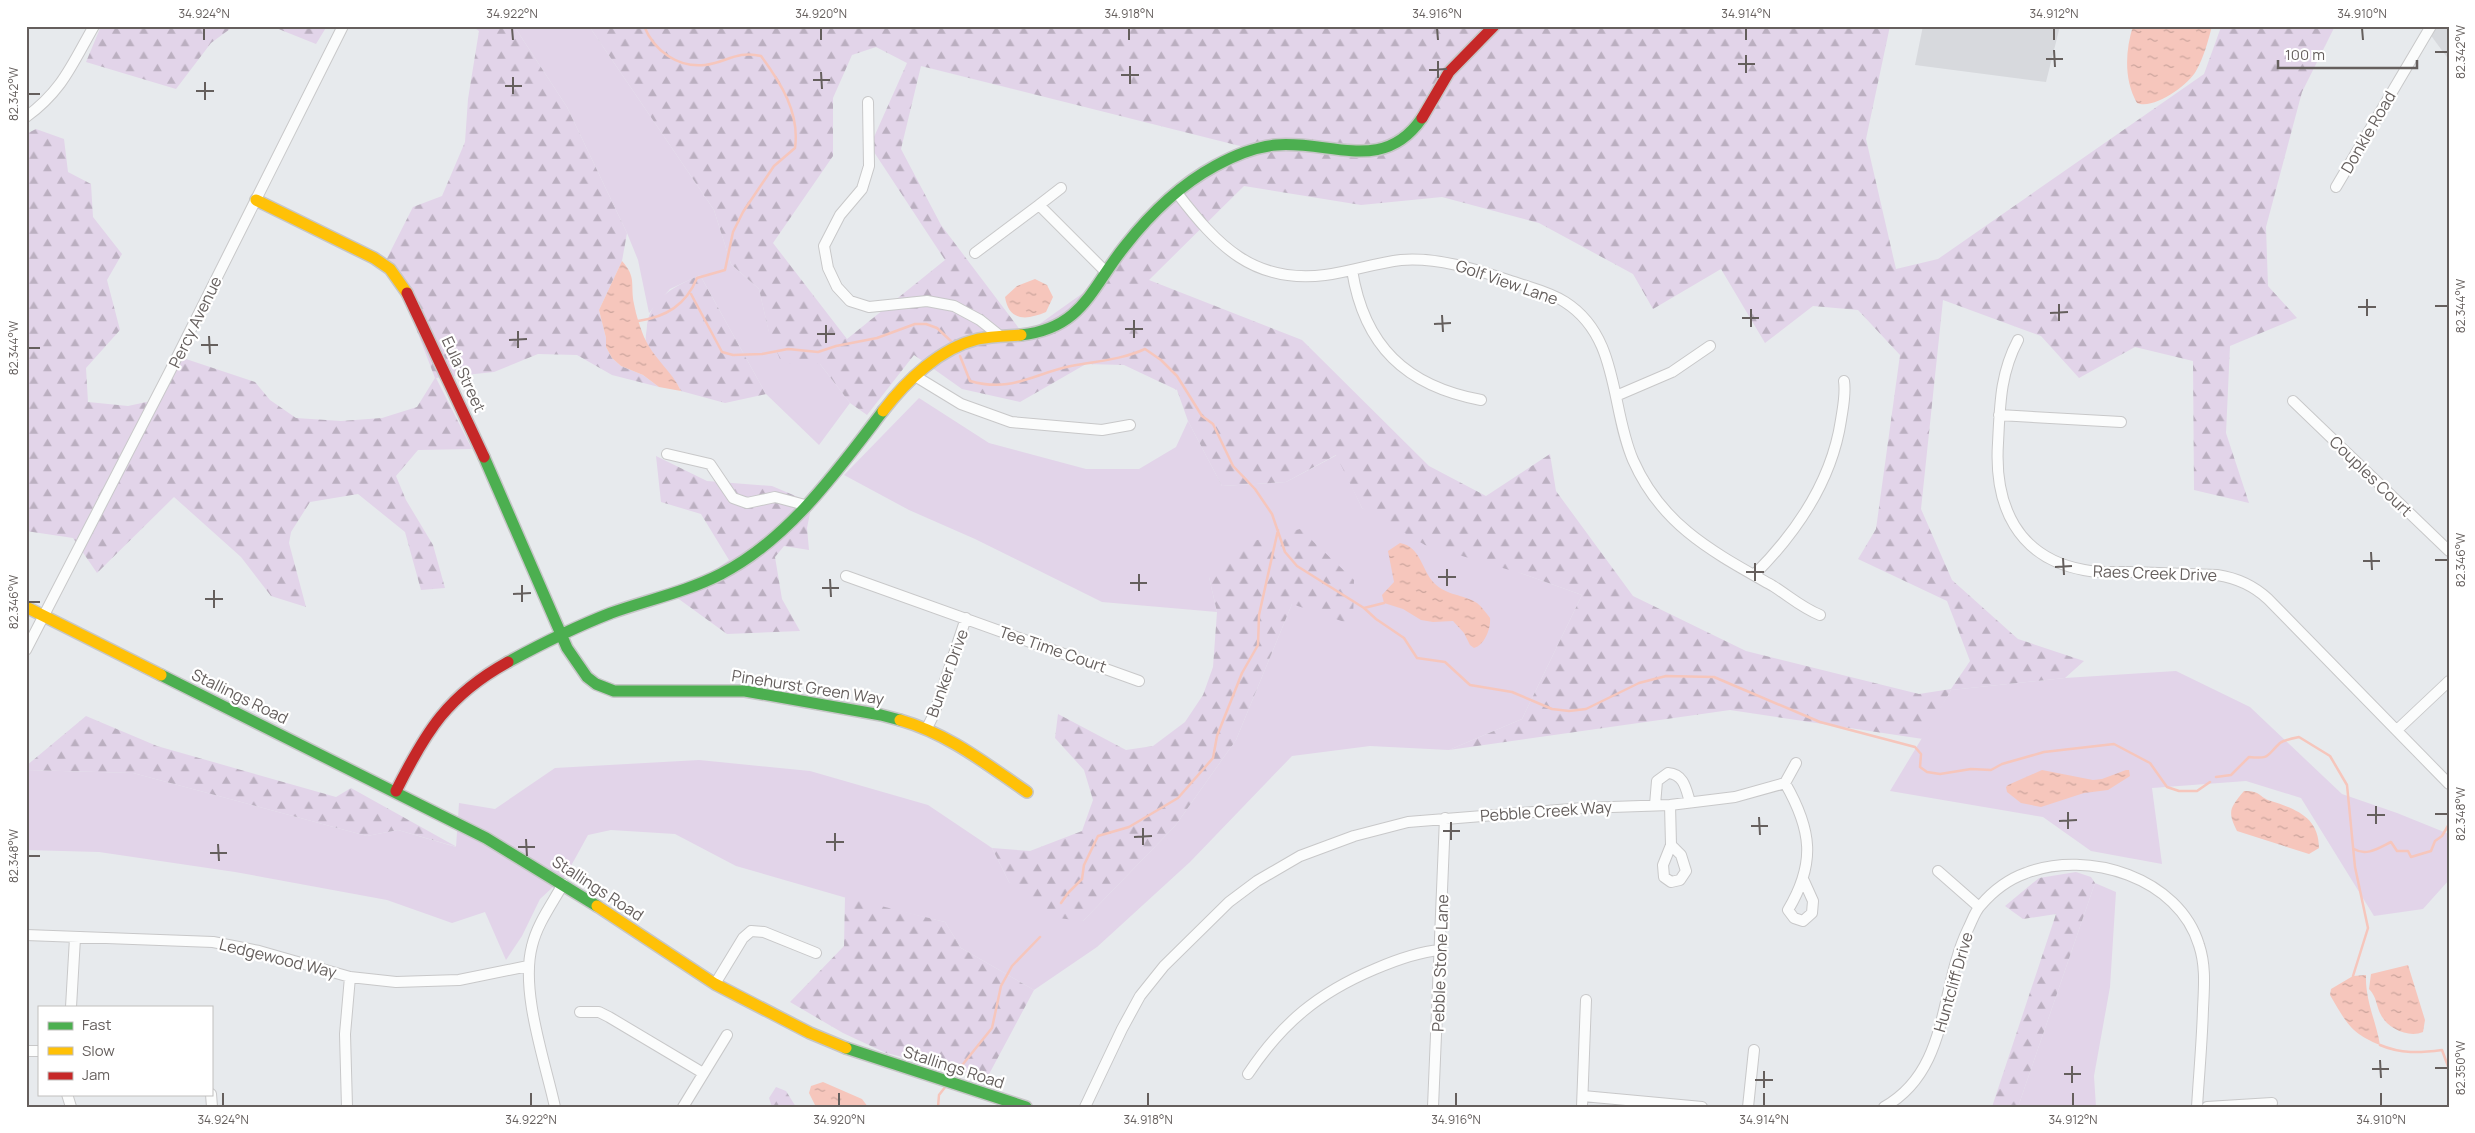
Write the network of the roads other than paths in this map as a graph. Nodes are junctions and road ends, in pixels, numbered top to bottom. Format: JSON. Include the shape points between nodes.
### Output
{"nodes":[{"id":1,"x":94,"y":26,"type":"edge"},
{"id":2,"x":343,"y":26,"type":"edge"},
{"id":3,"x":1494,"y":26,"type":"edge"},
{"id":4,"x":2431,"y":26,"type":"edge"},
{"id":5,"x":868,"y":102,"type":"dead end"},
{"id":6,"x":26,"y":117,"type":"edge"},
{"id":7,"x":2336,"y":187,"type":"dead end"},
{"id":8,"x":1061,"y":188,"type":"dead end"},
{"id":9,"x":1177,"y":193,"type":"junction"},
{"id":10,"x":256,"y":200,"type":"junction"},
{"id":11,"x":1039,"y":205,"type":"junction"},
{"id":12,"x":975,"y":254,"type":"dead end"},
{"id":13,"x":1352,"y":270,"type":"junction"},
{"id":14,"x":1106,"y":272,"type":"junction"},
{"id":15,"x":1000,"y":336,"type":"junction"},
{"id":16,"x":2018,"y":340,"type":"dead end"},
{"id":17,"x":1710,"y":346,"type":"dead end"},
{"id":18,"x":915,"y":376,"type":"junction"},
{"id":19,"x":1844,"y":381,"type":"dead end"},
{"id":20,"x":1616,"y":396,"type":"junction"},
{"id":21,"x":1481,"y":400,"type":"dead end"},
{"id":22,"x":2293,"y":400,"type":"dead end"},
{"id":23,"x":1999,"y":415,"type":"junction"},
{"id":24,"x":2121,"y":422,"type":"dead end"},
{"id":25,"x":1130,"y":425,"type":"dead end"},
{"id":26,"x":667,"y":454,"type":"dead end"},
{"id":27,"x":805,"y":505,"type":"junction"},
{"id":28,"x":2447,"y":544,"type":"edge"},
{"id":29,"x":846,"y":576,"type":"dead end"},
{"id":30,"x":1754,"y":576,"type":"junction"},
{"id":31,"x":26,"y":607,"type":"edge"},
{"id":32,"x":1820,"y":615,"type":"dead end"},
{"id":33,"x":44,"y":616,"type":"junction"},
{"id":34,"x":966,"y":618,"type":"junction"},
{"id":35,"x":562,"y":635,"type":"junction"},
{"id":36,"x":26,"y":650,"type":"edge"},
{"id":37,"x":1139,"y":681,"type":"dead end"},
{"id":38,"x":2449,"y":681,"type":"edge"},
{"id":39,"x":927,"y":728,"type":"junction"},
{"id":40,"x":2397,"y":730,"type":"junction"},
{"id":41,"x":1796,"y":763,"type":"dead end"},
{"id":42,"x":1785,"y":784,"type":"junction"},
{"id":43,"x":2449,"y":784,"type":"edge"},
{"id":44,"x":396,"y":791,"type":"junction"},
{"id":45,"x":1028,"y":792,"type":"dead end"},
{"id":46,"x":1690,"y":802,"type":"junction"},
{"id":47,"x":1655,"y":805,"type":"junction"},
{"id":48,"x":1670,"y":805,"type":"junction"},
{"id":49,"x":1445,"y":818,"type":"junction"},
{"id":50,"x":1671,"y":845,"type":"dead end"},
{"id":51,"x":1938,"y":872,"type":"dead end"},
{"id":52,"x":1804,"y":881,"type":"dead end"},
{"id":53,"x":563,"y":884,"type":"junction"},
{"id":54,"x":1979,"y":907,"type":"junction"},
{"id":55,"x":26,"y":935,"type":"edge"},
{"id":56,"x":75,"y":938,"type":"junction"},
{"id":57,"x":1440,"y":950,"type":"junction"},
{"id":58,"x":816,"y":953,"type":"dead end"},
{"id":59,"x":528,"y":966,"type":"junction"},
{"id":60,"x":350,"y":976,"type":"junction"},
{"id":61,"x":715,"y":984,"type":"junction"},
{"id":62,"x":1586,"y":1000,"type":"dead end"},
{"id":63,"x":71,"y":1006,"type":"edge"},
{"id":64,"x":580,"y":1012,"type":"dead end"},
{"id":65,"x":727,"y":1035,"type":"dead end"},
{"id":66,"x":1754,"y":1050,"type":"dead end"},
{"id":67,"x":703,"y":1074,"type":"junction"},
{"id":68,"x":1248,"y":1074,"type":"dead end"},
{"id":69,"x":1583,"y":1096,"type":"junction"},
{"id":70,"x":2272,"y":1104,"type":"dead end"},
{"id":71,"x":347,"y":1107,"type":"edge"},
{"id":72,"x":555,"y":1107,"type":"edge"},
{"id":73,"x":683,"y":1107,"type":"edge"},
{"id":74,"x":1026,"y":1107,"type":"edge"},
{"id":75,"x":1085,"y":1107,"type":"edge"},
{"id":76,"x":1433,"y":1107,"type":"edge"},
{"id":77,"x":1582,"y":1107,"type":"edge"},
{"id":78,"x":1702,"y":1107,"type":"edge"},
{"id":79,"x":1748,"y":1107,"type":"edge"},
{"id":80,"x":1884,"y":1107,"type":"edge"},
{"id":81,"x":2197,"y":1107,"type":"edge"},
{"id":82,"x":2208,"y":1107,"type":"edge"}],
"edges":[{"from":1,"to":6,"type":"street","via":[[62,84],[50,99]]},
{"from":2,"to":10,"type":"street","name":"Percy Avenue"},
{"from":3,"to":9,"type":"street","via":[[1448,73],[1416,127],[1400,142],[1368,152],[1294,145],[1260,148],[1215,166]]},
{"from":4,"to":7,"type":"street","name":"Donkle Road"},
{"from":5,"to":15,"type":"street","via":[[869,166],[862,189],[840,215],[824,246],[828,268],[837,287],[850,301],[870,307],[926,301],[954,306]]},
{"from":8,"to":11,"type":"street"},
{"from":9,"to":13,"type":"street","name":"Golf View Lane","via":[[1220,243],[1255,267],[1275,274],[1297,276]]},
{"from":9,"to":14,"type":"street","via":[[1143,223]]},
{"from":10,"to":33,"type":"street","name":"Percy Avenue"},
{"from":10,"to":35,"type":"street","name":"Eula Street","via":[[374,258],[390,269],[403,285],[475,436]]},
{"from":11,"to":12,"type":"street"},
{"from":11,"to":14,"type":"street"},
{"from":13,"to":20,"type":"street","name":"Golf View Lane","via":[[1402,260],[1440,261],[1478,270],[1556,297],[1578,312],[1596,335],[1608,361]]},
{"from":13,"to":21,"type":"street","via":[[1355,292],[1365,321],[1393,359],[1431,385]]},
{"from":14,"to":15,"type":"street","via":[[1084,304],[1063,323],[1038,333]]},
{"from":15,"to":18,"type":"street","via":[[963,344]]},
{"from":16,"to":23,"type":"street","name":"Raes Creek Drive","via":[[2002,376]]},
{"from":17,"to":20,"type":"street","via":[[1672,372]]},
{"from":18,"to":25,"type":"street","via":[[961,404],[1010,422],[1102,430]]},
{"from":18,"to":27,"type":"street","via":[[891,400]]},
{"from":19,"to":30,"type":"street","via":[[1839,434],[1824,481],[1803,516]]},
{"from":20,"to":30,"type":"street","name":"Golf View Lane","via":[[1632,458],[1657,503],[1693,538]]},
{"from":22,"to":28,"type":"street","name":"Couples Court"},
{"from":23,"to":24,"type":"street"},
{"from":23,"to":40,"type":"street","name":"Raes Creek Drive","via":[[1996,465],[2000,493],[2014,525],[2037,549],[2059,563],[2084,570],[2217,575],[2251,586],[2268,599]]},
{"from":26,"to":27,"type":"street","via":[[710,464],[733,498],[747,503],[775,497]]},
{"from":27,"to":35,"type":"street","via":[[773,537],[721,575],[611,613]]},
{"from":29,"to":34,"type":"street","name":"Tee Time Court"},
{"from":30,"to":32,"type":"street","name":"Golf View Lane"},
{"from":31,"to":33,"type":"street","name":"Stallings Road"},
{"from":33,"to":36,"type":"street","name":"Percy Avenue"},
{"from":33,"to":44,"type":"street","name":"Stallings Road"},
{"from":34,"to":37,"type":"street","name":"Tee Time Court"},
{"from":34,"to":39,"type":"street","name":"Bunker Drive"},
{"from":35,"to":39,"type":"street","name":"Pinehurst Green Way","via":[[582,672],[596,684],[614,691],[745,690],[881,715]]},
{"from":35,"to":44,"type":"street","via":[[482,679],[453,700],[422,741]]},
{"from":38,"to":40,"type":"street"},
{"from":39,"to":45,"type":"street","name":"Pinehurst Green Way"},
{"from":40,"to":43,"type":"street","name":"Raes Creek Drive"},
{"from":41,"to":42,"type":"street"},
{"from":42,"to":46,"type":"street","name":"Pebble Creek Way","via":[[1736,797]]},
{"from":42,"to":52,"type":"street","via":[[1805,829],[1807,856]]},
{"from":44,"to":53,"type":"street","name":"Stallings Road","via":[[486,838]]},
{"from":46,"to":47,"type":"street","via":[[1683,781],[1668,773],[1657,781]]},
{"from":46,"to":48,"type":"street","name":"Pebble Creek Way"},
{"from":47,"to":48,"type":"street","name":"Pebble Creek Way"},
{"from":47,"to":49,"type":"street","name":"Pebble Creek Way"},
{"from":48,"to":50,"type":"street"},
{"from":49,"to":57,"type":"street","name":"Pebble Stone Lane"},
{"from":49,"to":75,"type":"street","name":"Pebble Creek Way","via":[[1382,828],[1317,849],[1288,862],[1229,902],[1164,966],[1140,996]]},
{"from":51,"to":54,"type":"street"},
{"from":53,"to":59,"type":"street","via":[[538,927]]},
{"from":53,"to":61,"type":"street","name":"Stallings Road"},
{"from":54,"to":80,"type":"street","name":"Huntcliff Drive","via":[[1959,951],[1929,1059],[1914,1082]]},
{"from":54,"to":81,"type":"street","name":"Huntcliff Drive","via":[[2015,878],[2059,866],[2096,867],[2123,873],[2149,884],[2171,900],[2192,928],[2203,961]]},
{"from":55,"to":56,"type":"street","name":"Ledgewood Way"},
{"from":56,"to":60,"type":"street","name":"Ledgewood Way","via":[[212,942],[259,951]]},
{"from":56,"to":63,"type":"street"},
{"from":57,"to":68,"type":"street","via":[[1424,951],[1387,964],[1326,993],[1269,1045]]},
{"from":57,"to":76,"type":"street","name":"Pebble Stone Lane"},
{"from":58,"to":61,"type":"street","via":[[764,932],[750,931]]},
{"from":59,"to":60,"type":"street","name":"Ledgewood Way","via":[[439,982],[396,982]]},
{"from":59,"to":72,"type":"street","via":[[535,1017]]},
{"from":60,"to":71,"type":"street","via":[[345,1034]]},
{"from":61,"to":74,"type":"street","name":"Stallings Road","via":[[810,1033],[866,1056]]},
{"from":62,"to":69,"type":"street"},
{"from":64,"to":67,"type":"street","via":[[600,1012]]},
{"from":65,"to":67,"type":"street"},
{"from":66,"to":79,"type":"street"},
{"from":67,"to":73,"type":"street"},
{"from":69,"to":77,"type":"street"},
{"from":69,"to":78,"type":"street"},
{"from":70,"to":82,"type":"street"}]}
